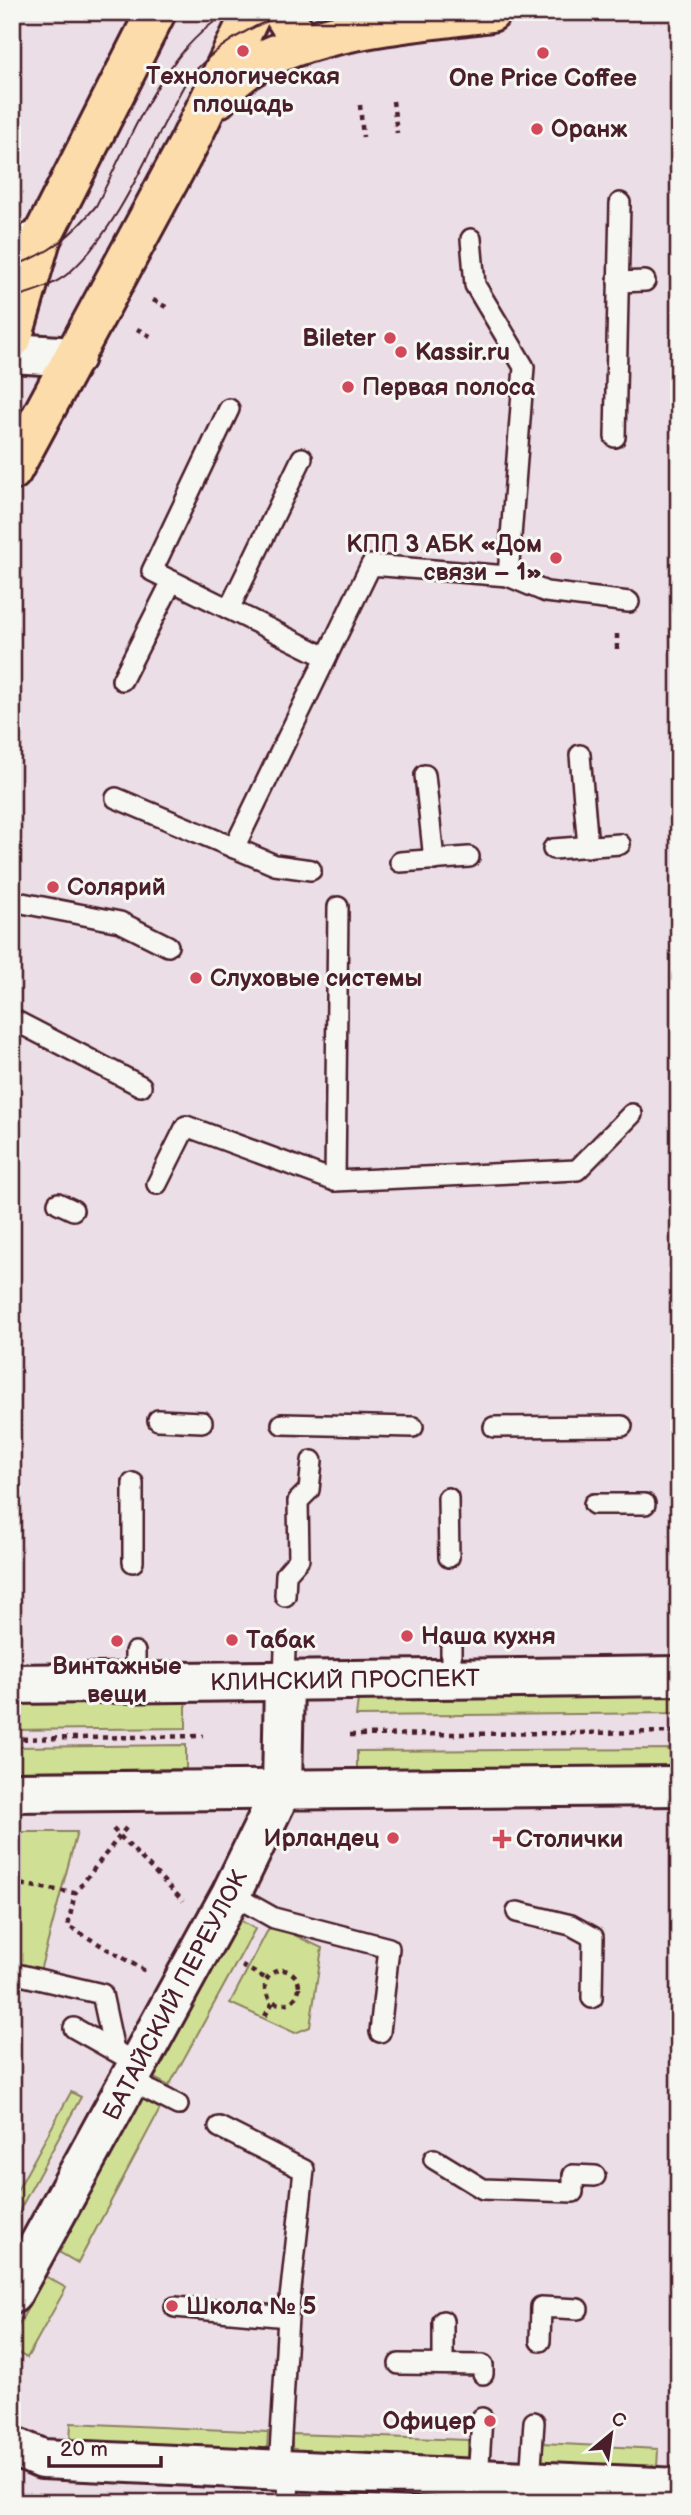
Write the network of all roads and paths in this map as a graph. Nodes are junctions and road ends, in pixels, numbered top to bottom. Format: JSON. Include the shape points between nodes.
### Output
{"nodes":[{"id":1,"x":156,"y":12,"type":"edge"},
{"id":2,"x":252,"y":12,"type":"edge"},
{"id":3,"x":491,"y":12,"type":"edge"},
{"id":4,"x":292,"y":28,"type":"edge"},
{"id":5,"x":393,"y":101,"type":"dead end"},
{"id":6,"x":360,"y":105,"type":"dead end"},
{"id":7,"x":397,"y":133,"type":"dead end"},
{"id":8,"x":363,"y":137,"type":"dead end"},
{"id":9,"x":189,"y":143,"type":"junction"},
{"id":10,"x":620,"y":203,"type":"dead end"},
{"id":11,"x":471,"y":239,"type":"dead end"},
{"id":12,"x":27,"y":245,"type":"edge"},
{"id":13,"x":645,"y":281,"type":"dead end"},
{"id":14,"x":618,"y":282,"type":"junction"},
{"id":15,"x":153,"y":300,"type":"dead end"},
{"id":16,"x":167,"y":308,"type":"dead end"},
{"id":17,"x":137,"y":329,"type":"dead end"},
{"id":18,"x":152,"y":337,"type":"dead end"},
{"id":19,"x":12,"y":339,"type":"edge"},
{"id":20,"x":12,"y":353,"type":"edge"},
{"id":21,"x":75,"y":357,"type":"junction"},
{"id":22,"x":229,"y":409,"type":"dead end"},
{"id":23,"x":615,"y":437,"type":"dead end"},
{"id":24,"x":302,"y":458,"type":"dead end"},
{"id":25,"x":12,"y":471,"type":"edge"},
{"id":26,"x":508,"y":576,"type":"junction"},
{"id":27,"x":172,"y":581,"type":"junction"},
{"id":28,"x":629,"y":602,"type":"dead end"},
{"id":29,"x":229,"y":609,"type":"junction"},
{"id":30,"x":326,"y":657,"type":"junction"},
{"id":31,"x":122,"y":680,"type":"dead end"},
{"id":32,"x":580,"y":755,"type":"dead end"},
{"id":33,"x":425,"y":775,"type":"dead end"},
{"id":34,"x":116,"y":798,"type":"dead end"},
{"id":35,"x":620,"y":844,"type":"dead end"},
{"id":36,"x":588,"y":847,"type":"junction"},
{"id":37,"x":234,"y":848,"type":"junction"},
{"id":38,"x":553,"y":849,"type":"dead end"},
{"id":39,"x":469,"y":857,"type":"dead end"},
{"id":40,"x":433,"y":860,"type":"junction"},
{"id":41,"x":400,"y":862,"type":"dead end"},
{"id":42,"x":311,"y":870,"type":"dead end"},
{"id":43,"x":12,"y":901,"type":"edge"},
{"id":44,"x":338,"y":907,"type":"dead end"},
{"id":45,"x":168,"y":946,"type":"dead end"},
{"id":46,"x":12,"y":1019,"type":"edge"},
{"id":47,"x":141,"y":1086,"type":"dead end"},
{"id":48,"x":632,"y":1114,"type":"dead end"},
{"id":49,"x":335,"y":1181,"type":"junction"},
{"id":50,"x":157,"y":1184,"type":"dead end"},
{"id":51,"x":158,"y":1420,"type":"dead end"},
{"id":52,"x":202,"y":1422,"type":"dead end"},
{"id":53,"x":282,"y":1424,"type":"dead end"},
{"id":54,"x":622,"y":1426,"type":"dead end"},
{"id":55,"x":413,"y":1427,"type":"dead end"},
{"id":56,"x":494,"y":1427,"type":"dead end"},
{"id":57,"x":312,"y":1461,"type":"dead end"},
{"id":58,"x":133,"y":1483,"type":"dead end"},
{"id":59,"x":448,"y":1498,"type":"dead end"},
{"id":60,"x":593,"y":1504,"type":"dead end"},
{"id":61,"x":645,"y":1504,"type":"dead end"},
{"id":62,"x":449,"y":1558,"type":"dead end"},
{"id":63,"x":133,"y":1562,"type":"dead end"},
{"id":64,"x":285,"y":1596,"type":"dead end"},
{"id":65,"x":284,"y":1666,"type":"junction"},
{"id":66,"x":679,"y":1676,"type":"edge"},
{"id":67,"x":12,"y":1684,"type":"edge"},
{"id":68,"x":679,"y":1732,"type":"edge"},
{"id":69,"x":351,"y":1735,"type":"dead end"},
{"id":70,"x":203,"y":1737,"type":"dead end"},
{"id":71,"x":12,"y":1739,"type":"edge"},
{"id":72,"x":679,"y":1786,"type":"edge"},
{"id":73,"x":282,"y":1789,"type":"junction"},
{"id":74,"x":12,"y":1792,"type":"edge"},
{"id":75,"x":107,"y":1822,"type":"dead end"},
{"id":76,"x":131,"y":1822,"type":"dead end"},
{"id":77,"x":120,"y":1836,"type":"junction"},
{"id":78,"x":12,"y":1883,"type":"edge"},
{"id":79,"x":75,"y":1893,"type":"junction"},
{"id":80,"x":231,"y":1894,"type":"junction"},
{"id":81,"x":190,"y":1910,"type":"dead end"},
{"id":82,"x":517,"y":1912,"type":"dead end"},
{"id":83,"x":242,"y":1966,"type":"dead end"},
{"id":84,"x":12,"y":1973,"type":"edge"},
{"id":85,"x":155,"y":1976,"type":"dead end"},
{"id":86,"x":267,"y":1979,"type":"junction"},
{"id":87,"x":592,"y":1998,"type":"dead end"},
{"id":88,"x":273,"y":2001,"type":"junction"},
{"id":89,"x":265,"y":2016,"type":"dead end"},
{"id":90,"x":74,"y":2028,"type":"dead end"},
{"id":91,"x":380,"y":2032,"type":"dead end"},
{"id":92,"x":127,"y":2065,"type":"junction"},
{"id":93,"x":178,"y":2105,"type":"dead end"},
{"id":94,"x":219,"y":2127,"type":"dead end"},
{"id":95,"x":434,"y":2159,"type":"dead end"},
{"id":96,"x":595,"y":2175,"type":"dead end"},
{"id":97,"x":12,"y":2294,"type":"edge"},
{"id":98,"x":174,"y":2307,"type":"dead end"},
{"id":99,"x":578,"y":2309,"type":"dead end"},
{"id":100,"x":288,"y":2317,"type":"junction"},
{"id":101,"x":443,"y":2321,"type":"dead end"},
{"id":102,"x":540,"y":2341,"type":"dead end"},
{"id":103,"x":399,"y":2364,"type":"dead end"},
{"id":104,"x":443,"y":2364,"type":"junction"},
{"id":105,"x":483,"y":2374,"type":"dead end"},
{"id":106,"x":482,"y":2418,"type":"dead end"},
{"id":107,"x":534,"y":2422,"type":"dead end"},
{"id":108,"x":12,"y":2446,"type":"edge"},
{"id":109,"x":478,"y":2479,"type":"junction"},
{"id":110,"x":285,"y":2480,"type":"edge"},
{"id":111,"x":534,"y":2488,"type":"edge"},
{"id":112,"x":679,"y":2488,"type":"edge"}],
"edges":[{"from":1,"to":12,"type":"main road"},
{"from":2,"to":9,"type":"main road"},
{"from":3,"to":4,"type":"main road"},
{"from":4,"to":9,"type":"main road","via":[[268,56],[224,89]]},
{"from":5,"to":7,"type":"path"},
{"from":6,"to":8,"type":"path"},
{"from":9,"to":21,"type":"main road"},
{"from":10,"to":14,"type":"lane"},
{"from":11,"to":26,"type":"lane","via":[[475,285],[523,367]]},
{"from":12,"to":19,"type":"main road"},
{"from":13,"to":14,"type":"lane"},
{"from":14,"to":23,"type":"lane"},
{"from":15,"to":16,"type":"path"},
{"from":17,"to":18,"type":"path"},
{"from":20,"to":21,"type":"street"},
{"from":21,"to":25,"type":"main road"},
{"from":22,"to":27,"type":"lane","via":[[152,571]]},
{"from":24,"to":29,"type":"lane"},
{"from":26,"to":28,"type":"lane","via":[[546,592]]},
{"from":26,"to":30,"type":"lane","via":[[371,565]]},
{"from":27,"to":29,"type":"lane"},
{"from":27,"to":31,"type":"lane"},
{"from":29,"to":30,"type":"lane"},
{"from":30,"to":37,"type":"lane"},
{"from":32,"to":36,"type":"lane"},
{"from":33,"to":40,"type":"lane"},
{"from":34,"to":37,"type":"lane"},
{"from":35,"to":36,"type":"lane"},
{"from":36,"to":38,"type":"lane"},
{"from":37,"to":42,"type":"lane","via":[[275,865]]},
{"from":39,"to":40,"type":"lane"},
{"from":40,"to":41,"type":"lane"},
{"from":43,"to":45,"type":"lane","via":[[121,922]]},
{"from":44,"to":49,"type":"lane"},
{"from":46,"to":47,"type":"lane"},
{"from":48,"to":49,"type":"lane","via":[[577,1171]]},
{"from":49,"to":50,"type":"lane","via":[[187,1126]]},
{"from":51,"to":52,"type":"lane"},
{"from":53,"to":55,"type":"lane"},
{"from":54,"to":56,"type":"lane"},
{"from":57,"to":64,"type":"lane","via":[[309,1490],[299,1501],[299,1559],[286,1574]]},
{"from":58,"to":63,"type":"lane"},
{"from":59,"to":62,"type":"lane"},
{"from":60,"to":61,"type":"lane"},
{"from":65,"to":66,"type":"street","name":"КЛИНСКИЙ ПРОСПЕКТ","via":[[451,1663]]},
{"from":65,"to":67,"type":"street","name":"КЛИНСКИЙ ПРОСПЕКТ","via":[[135,1667]]},
{"from":65,"to":73,"type":"street","name":"БАТАЙСКИЙ ПЕРЕУЛОК"},
{"from":68,"to":69,"type":"path"},
{"from":70,"to":71,"type":"path"},
{"from":72,"to":73,"type":"street"},
{"from":73,"to":74,"type":"street"},
{"from":73,"to":80,"type":"street","name":"БАТАЙСКИЙ ПЕРЕУЛОК"},
{"from":75,"to":77,"type":"path"},
{"from":76,"to":77,"type":"path"},
{"from":77,"to":79,"type":"path"},
{"from":77,"to":81,"type":"path"},
{"from":78,"to":79,"type":"path"},
{"from":79,"to":85,"type":"path","via":[[68,1926]]},
{"from":80,"to":91,"type":"lane","via":[[274,1918],[389,1948]]},
{"from":80,"to":92,"type":"street","name":"БАТАЙСКИЙ ПЕРЕУЛОК"},
{"from":82,"to":87,"type":"lane","via":[[602,1937]]},
{"from":83,"to":86,"type":"path"},
{"from":84,"to":92,"type":"lane","via":[[102,1994]]},
{"from":86,"to":88,"type":"path","via":[[265,1988]]},
{"from":86,"to":88,"type":"path","via":[[282,1970],[293,1973],[299,1983],[295,1999],[284,2004]]},
{"from":88,"to":89,"type":"path"},
{"from":90,"to":92,"type":"lane"},
{"from":92,"to":93,"type":"lane"},
{"from":92,"to":97,"type":"street","name":"БАТАЙСКИЙ ПЕРЕУЛОК"},
{"from":94,"to":100,"type":"lane","via":[[304,2170]]},
{"from":95,"to":96,"type":"lane","via":[[483,2189],[573,2192],[573,2175]]},
{"from":98,"to":100,"type":"lane"},
{"from":99,"to":102,"type":"lane","via":[[541,2307]]},
{"from":100,"to":110,"type":"lane"},
{"from":101,"to":104,"type":"lane"},
{"from":103,"to":104,"type":"lane"},
{"from":104,"to":105,"type":"lane","via":[[484,2365]]},
{"from":106,"to":109,"type":"lane"},
{"from":107,"to":111,"type":"lane"},
{"from":108,"to":110,"type":"street","via":[[42,2459]]},
{"from":109,"to":110,"type":"street"},
{"from":109,"to":111,"type":"street"},
{"from":111,"to":112,"type":"street"}]}
